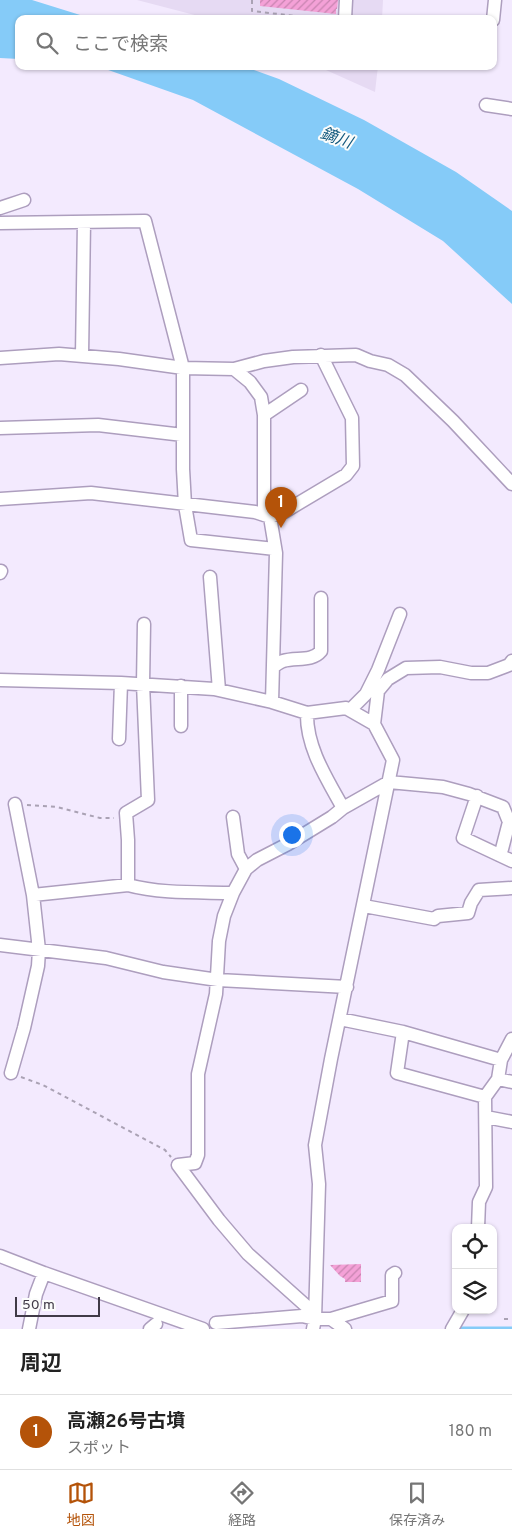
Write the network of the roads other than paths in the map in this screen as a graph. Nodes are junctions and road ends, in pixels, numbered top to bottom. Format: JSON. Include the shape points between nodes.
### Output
{"nodes":[{"id":1,"x":346,"y":0,"type":"edge"},
{"id":2,"x":495,"y":0,"type":"edge"},
{"id":3,"x":345,"y":15,"type":"edge"},
{"id":4,"x":494,"y":15,"type":"edge"},
{"id":5,"x":486,"y":105,"type":"dead end"},
{"id":6,"x":512,"y":109,"type":"edge"},
{"id":7,"x":24,"y":200,"type":"dead end"},
{"id":8,"x":0,"y":208,"type":"edge"},
{"id":9,"x":84,"y":222,"type":"junction"},
{"id":10,"x":0,"y":224,"type":"edge"},
{"id":11,"x":321,"y":355,"type":"junction"},
{"id":12,"x":82,"y":356,"type":"junction"},
{"id":13,"x":0,"y":358,"type":"edge"},
{"id":14,"x":182,"y":368,"type":"junction"},
{"id":15,"x":234,"y":369,"type":"junction"},
{"id":16,"x":301,"y":390,"type":"dead end"},
{"id":17,"x":264,"y":415,"type":"junction"},
{"id":18,"x":0,"y":428,"type":"edge"},
{"id":19,"x":183,"y":434,"type":"junction"},
{"id":20,"x":512,"y":484,"type":"edge"},
{"id":21,"x":0,"y":500,"type":"edge"},
{"id":22,"x":185,"y":505,"type":"junction"},
{"id":23,"x":267,"y":516,"type":"junction"},
{"id":24,"x":275,"y":549,"type":"junction"},
{"id":25,"x":210,"y":577,"type":"dead end"},
{"id":26,"x":321,"y":598,"type":"dead end"},
{"id":27,"x":400,"y":614,"type":"dead end"},
{"id":28,"x":144,"y":624,"type":"dead end"},
{"id":29,"x":512,"y":661,"type":"edge"},
{"id":30,"x":273,"y":667,"type":"junction"},
{"id":31,"x":0,"y":680,"type":"edge"},
{"id":32,"x":122,"y":682,"type":"junction"},
{"id":33,"x":143,"y":684,"type":"junction"},
{"id":34,"x":182,"y":686,"type":"junction"},
{"id":35,"x":219,"y":690,"type":"junction"},
{"id":36,"x":272,"y":702,"type":"junction"},
{"id":37,"x":350,"y":710,"type":"junction"},
{"id":38,"x":307,"y":713,"type":"junction"},
{"id":39,"x":374,"y":724,"type":"junction"},
{"id":40,"x":181,"y":726,"type":"dead end"},
{"id":41,"x":119,"y":739,"type":"dead end"},
{"id":42,"x":389,"y":782,"type":"junction"},
{"id":43,"x":477,"y":796,"type":"junction"},
{"id":44,"x":15,"y":804,"type":"road end"},
{"id":45,"x":342,"y":808,"type":"junction"},
{"id":46,"x":233,"y":817,"type":"dead end"},
{"id":47,"x":510,"y":822,"type":"edge"},
{"id":48,"x":499,"y":855,"type":"junction"},
{"id":49,"x":512,"y":861,"type":"edge"},
{"id":50,"x":246,"y":869,"type":"junction"},
{"id":51,"x":128,"y":885,"type":"junction"},
{"id":52,"x":512,"y":888,"type":"edge"},
{"id":53,"x":233,"y":893,"type":"junction"},
{"id":54,"x":33,"y":894,"type":"junction"},
{"id":55,"x":364,"y":906,"type":"junction"},
{"id":56,"x":0,"y":945,"type":"edge"},
{"id":57,"x":39,"y":950,"type":"junction"},
{"id":58,"x":218,"y":980,"type":"junction"},
{"id":59,"x":347,"y":987,"type":"junction"},
{"id":60,"x":340,"y":1019,"type":"junction"},
{"id":61,"x":403,"y":1032,"type":"junction"},
{"id":62,"x":511,"y":1044,"type":"edge"},
{"id":63,"x":502,"y":1060,"type":"junction"},
{"id":64,"x":10,"y":1073,"type":"road end"},
{"id":65,"x":498,"y":1079,"type":"junction"},
{"id":66,"x":512,"y":1082,"type":"edge"},
{"id":67,"x":485,"y":1097,"type":"junction"},
{"id":68,"x":486,"y":1117,"type":"junction"},
{"id":69,"x":512,"y":1122,"type":"edge"},
{"id":70,"x":478,"y":1224,"type":"edge"},
{"id":71,"x":0,"y":1256,"type":"edge"},
{"id":72,"x":395,"y":1273,"type":"dead end"},
{"id":73,"x":44,"y":1274,"type":"junction"},
{"id":74,"x":461,"y":1314,"type":"edge"},
{"id":75,"x":331,"y":1319,"type":"junction"},
{"id":76,"x":314,"y":1320,"type":"edge"},
{"id":77,"x":216,"y":1323,"type":"dead end"},
{"id":78,"x":29,"y":1329,"type":"edge"},
{"id":79,"x":204,"y":1329,"type":"edge"},
{"id":80,"x":345,"y":1329,"type":"edge"},
{"id":81,"x":452,"y":1329,"type":"edge"}],
"edges":[{"from":1,"to":3,"type":"street"},
{"from":2,"to":4,"type":"street"},
{"from":5,"to":6,"type":"street"},
{"from":7,"to":8,"type":"street"},
{"from":9,"to":10,"type":"street"},
{"from":9,"to":12,"type":"street"},
{"from":9,"to":14,"type":"street","via":[[145,221]]},
{"from":11,"to":15,"type":"street","via":[[264,361]]},
{"from":11,"to":20,"type":"street","via":[[356,355],[388,365],[405,376]]},
{"from":11,"to":23,"type":"street","via":[[352,418],[353,466],[346,475],[299,504]]},
{"from":12,"to":13,"type":"street","via":[[59,354]]},
{"from":12,"to":14,"type":"street"},
{"from":14,"to":15,"type":"street"},
{"from":14,"to":19,"type":"street"},
{"from":15,"to":17,"type":"street","via":[[261,397]]},
{"from":16,"to":17,"type":"street"},
{"from":17,"to":23,"type":"street"},
{"from":18,"to":19,"type":"street","via":[[98,425]]},
{"from":19,"to":22,"type":"street"},
{"from":21,"to":22,"type":"street","via":[[91,493]]},
{"from":22,"to":23,"type":"street"},
{"from":22,"to":24,"type":"street","via":[[191,540]]},
{"from":23,"to":24,"type":"street"},
{"from":24,"to":30,"type":"street"},
{"from":25,"to":35,"type":"street"},
{"from":26,"to":30,"type":"street","via":[[321,651],[309,658],[284,661]]},
{"from":27,"to":37,"type":"street","via":[[366,694]]},
{"from":28,"to":33,"type":"street"},
{"from":29,"to":39,"type":"street","via":[[488,673],[440,667],[406,668],[388,679],[378,691]]},
{"from":30,"to":36,"type":"street"},
{"from":31,"to":32,"type":"street"},
{"from":32,"to":33,"type":"street"},
{"from":32,"to":41,"type":"street"},
{"from":33,"to":34,"type":"street"},
{"from":33,"to":51,"type":"street","via":[[148,800],[126,814]]},
{"from":34,"to":35,"type":"street"},
{"from":34,"to":40,"type":"street"},
{"from":35,"to":36,"type":"street"},
{"from":36,"to":38,"type":"street"},
{"from":37,"to":38,"type":"street"},
{"from":37,"to":39,"type":"street"},
{"from":38,"to":45,"type":"street","via":[[306,722],[316,758]]},
{"from":39,"to":42,"type":"street","via":[[393,760]]},
{"from":42,"to":43,"type":"street","via":[[443,787]]},
{"from":42,"to":45,"type":"street"},
{"from":42,"to":55,"type":"street"},
{"from":43,"to":47,"type":"street","via":[[503,806]]},
{"from":43,"to":48,"type":"street","via":[[463,838]]},
{"from":44,"to":54,"type":"street"},
{"from":45,"to":50,"type":"street"},
{"from":46,"to":50,"type":"street","via":[[238,854]]},
{"from":47,"to":48,"type":"street"},
{"from":48,"to":49,"type":"street"},
{"from":50,"to":53,"type":"street"},
{"from":51,"to":53,"type":"street"},
{"from":51,"to":54,"type":"street"},
{"from":52,"to":55,"type":"street","via":[[478,890],[468,913],[434,918]]},
{"from":53,"to":58,"type":"street","via":[[218,941]]},
{"from":54,"to":57,"type":"street"},
{"from":55,"to":59,"type":"street"},
{"from":56,"to":57,"type":"street"},
{"from":57,"to":58,"type":"street","via":[[106,958],[163,972]]},
{"from":57,"to":64,"type":"street","via":[[24,1028]]},
{"from":58,"to":59,"type":"street"},
{"from":58,"to":76,"type":"street","via":[[214,1011],[198,1074],[198,1155],[195,1163],[178,1165],[218,1220]]},
{"from":59,"to":60,"type":"street"},
{"from":60,"to":61,"type":"street"},
{"from":60,"to":76,"type":"street","via":[[316,1145]]},
{"from":61,"to":63,"type":"street"},
{"from":61,"to":67,"type":"street","via":[[397,1073]]},
{"from":62,"to":63,"type":"street"},
{"from":63,"to":65,"type":"street"},
{"from":65,"to":66,"type":"street"},
{"from":65,"to":67,"type":"street"},
{"from":67,"to":68,"type":"street"},
{"from":68,"to":69,"type":"street"},
{"from":68,"to":70,"type":"street","via":[[486,1187],[479,1202]]},
{"from":71,"to":73,"type":"street"},
{"from":72,"to":75,"type":"street","via":[[392,1275],[392,1301]]},
{"from":73,"to":78,"type":"street"},
{"from":73,"to":79,"type":"street"},
{"from":74,"to":81,"type":"street"},
{"from":75,"to":76,"type":"street"},
{"from":75,"to":80,"type":"street"},
{"from":76,"to":77,"type":"street","via":[[302,1316]]}]}
